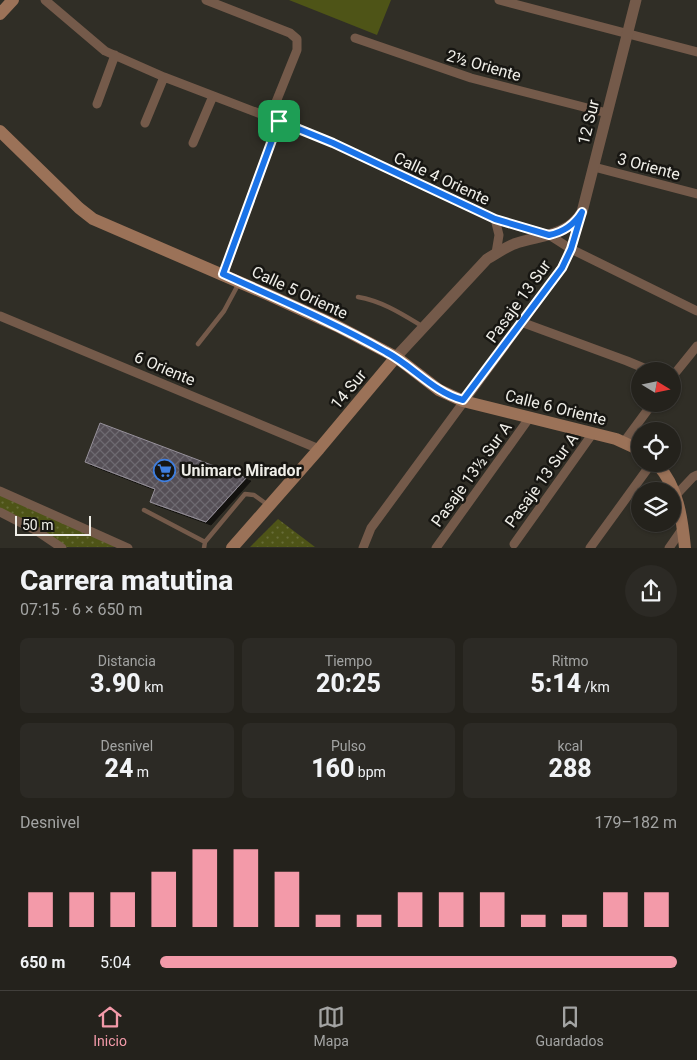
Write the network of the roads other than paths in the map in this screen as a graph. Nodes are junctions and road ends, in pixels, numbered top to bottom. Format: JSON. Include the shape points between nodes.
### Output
{"nodes":[{"id":1,"x":13,"y":0,"type":"edge"},
{"id":2,"x":46,"y":0,"type":"edge"},
{"id":3,"x":206,"y":0,"type":"edge"},
{"id":4,"x":499,"y":0,"type":"edge"},
{"id":5,"x":636,"y":0,"type":"edge"},
{"id":6,"x":0,"y":14,"type":"edge"},
{"id":7,"x":627,"y":34,"type":"junction"},
{"id":8,"x":355,"y":38,"type":"dead end"},
{"id":9,"x":697,"y":52,"type":"edge"},
{"id":10,"x":115,"y":55,"type":"junction"},
{"id":11,"x":164,"y":77,"type":"junction"},
{"id":12,"x":212,"y":96,"type":"junction"},
{"id":13,"x":97,"y":104,"type":"dead end"},
{"id":14,"x":607,"y":113,"type":"junction"},
{"id":15,"x":275,"y":119,"type":"junction"},
{"id":16,"x":145,"y":123,"type":"dead end"},
{"id":17,"x":0,"y":132,"type":"edge"},
{"id":18,"x":193,"y":143,"type":"dead end"},
{"id":19,"x":594,"y":167,"type":"junction"},
{"id":20,"x":697,"y":194,"type":"edge"},
{"id":21,"x":582,"y":212,"type":"junction"},
{"id":22,"x":495,"y":219,"type":"junction"},
{"id":23,"x":549,"y":235,"type":"junction"},
{"id":24,"x":571,"y":249,"type":"junction"},
{"id":25,"x":496,"y":254,"type":"junction"},
{"id":26,"x":223,"y":274,"type":"junction"},
{"id":27,"x":239,"y":282,"type":"junction"},
{"id":28,"x":358,"y":297,"type":"dead end"},
{"id":29,"x":697,"y":311,"type":"edge"},
{"id":30,"x":0,"y":316,"type":"edge"},
{"id":31,"x":521,"y":322,"type":"junction"},
{"id":32,"x":423,"y":327,"type":"junction"},
{"id":33,"x":198,"y":344,"type":"dead end"},
{"id":34,"x":697,"y":346,"type":"edge"},
{"id":35,"x":396,"y":357,"type":"junction"},
{"id":36,"x":631,"y":363,"type":"edge"},
{"id":37,"x":681,"y":366,"type":"edge"},
{"id":38,"x":463,"y":400,"type":"junction"},
{"id":39,"x":646,"y":412,"type":"edge"},
{"id":40,"x":530,"y":417,"type":"junction"},
{"id":41,"x":593,"y":433,"type":"junction"},
{"id":42,"x":624,"y":442,"type":"junction"},
{"id":43,"x":631,"y":446,"type":"edge"},
{"id":44,"x":319,"y":448,"type":"junction"},
{"id":45,"x":645,"y":472,"type":"edge"},
{"id":46,"x":697,"y":475,"type":"edge"},
{"id":47,"x":681,"y":489,"type":"edge"},
{"id":48,"x":0,"y":490,"type":"edge"},
{"id":49,"x":269,"y":506,"type":"junction"},
{"id":50,"x":144,"y":510,"type":"dead end"},
{"id":51,"x":0,"y":512,"type":"edge"},
{"id":52,"x":681,"y":519,"type":"edge"},
{"id":53,"x":683,"y":528,"type":"junction"},
{"id":54,"x":514,"y":544,"type":"dead end"},
{"id":55,"x":205,"y":545,"type":"edge"},
{"id":56,"x":62,"y":548,"type":"edge"},
{"id":57,"x":128,"y":548,"type":"edge"},
{"id":58,"x":232,"y":548,"type":"edge"},
{"id":59,"x":362,"y":548,"type":"edge"},
{"id":60,"x":436,"y":548,"type":"edge"},
{"id":61,"x":590,"y":548,"type":"edge"},
{"id":62,"x":669,"y":548,"type":"edge"},
{"id":63,"x":685,"y":548,"type":"edge"}],
"edges":[{"from":1,"to":6,"type":"main road"},
{"from":2,"to":10,"type":"street","name":"Calle 4 Oriente","via":[[105,51]]},
{"from":3,"to":15,"type":"street","via":[[290,33],[297,39],[297,50]]},
{"from":4,"to":7,"type":"street"},
{"from":5,"to":7,"type":"street","name":"12 Sur"},
{"from":7,"to":9,"type":"street"},
{"from":7,"to":14,"type":"street","name":"12 Sur"},
{"from":8,"to":14,"type":"street","name":"2½ Oriente","via":[[470,78]]},
{"from":10,"to":11,"type":"street","name":"Calle 4 Oriente"},
{"from":10,"to":13,"type":"street"},
{"from":11,"to":12,"type":"street","name":"Calle 4 Oriente"},
{"from":11,"to":16,"type":"street"},
{"from":12,"to":15,"type":"street","name":"Calle 4 Oriente"},
{"from":12,"to":18,"type":"street"},
{"from":14,"to":19,"type":"street","name":"12 Sur"},
{"from":15,"to":22,"type":"street","name":"Calle 4 Oriente"},
{"from":15,"to":26,"type":"street"},
{"from":17,"to":26,"type":"main road","name":"Calle 5 Oriente","via":[[85,213]]},
{"from":19,"to":20,"type":"street","name":"3 Oriente"},
{"from":19,"to":21,"type":"street","name":"12 Sur"},
{"from":21,"to":23,"type":"street","via":[[570,226]]},
{"from":21,"to":24,"type":"street","name":"Pasaje 13 Sur"},
{"from":22,"to":23,"type":"street","name":"Calle 4 Oriente"},
{"from":22,"to":25,"type":"street","via":[[500,235]]},
{"from":23,"to":24,"type":"street","name":"Calle 4 Oriente"},
{"from":23,"to":25,"type":"street","name":"14 Sur","via":[[514,244]]},
{"from":24,"to":29,"type":"street","name":"Calle 4 Oriente"},
{"from":24,"to":31,"type":"street","name":"Pasaje 13 Sur","via":[[562,268]]},
{"from":25,"to":32,"type":"street","name":"14 Sur","via":[[487,259]]},
{"from":26,"to":27,"type":"main road","name":"Calle 5 Oriente"},
{"from":27,"to":33,"type":"lane","via":[[224,311]]},
{"from":27,"to":35,"type":"main road","name":"Calle 5 Oriente"},
{"from":28,"to":32,"type":"lane","via":[[386,305]]},
{"from":30,"to":44,"type":"street","name":"6 Oriente"},
{"from":31,"to":36,"type":"street"},
{"from":31,"to":38,"type":"street","name":"Pasaje 13 Sur"},
{"from":32,"to":35,"type":"street","name":"14 Sur"},
{"from":34,"to":37,"type":"street"},
{"from":35,"to":38,"type":"main road","name":"Calle 5 Oriente","via":[[439,390]]},
{"from":35,"to":44,"type":"main road","name":"14 Sur"},
{"from":38,"to":40,"type":"main road","name":"Calle 6 Oriente"},
{"from":38,"to":59,"type":"street","name":"Pasaje 13 Sur","via":[[371,528]]},
{"from":39,"to":42,"type":"street"},
{"from":40,"to":41,"type":"main road","name":"Calle 6 Oriente"},
{"from":40,"to":60,"type":"street","name":"Pasaje 13½ Sur A"},
{"from":41,"to":42,"type":"main road","name":"Calle 6 Oriente"},
{"from":41,"to":54,"type":"street","name":"Pasaje 13 Sur A"},
{"from":42,"to":43,"type":"main road","name":"Calle 6 Oriente"},
{"from":44,"to":49,"type":"main road","name":"14 Sur"},
{"from":45,"to":61,"type":"street"},
{"from":46,"to":47,"type":"street"},
{"from":48,"to":57,"type":"street"},
{"from":49,"to":55,"type":"lane","via":[[254,495],[245,494]]},
{"from":49,"to":58,"type":"main road","name":"14 Sur"},
{"from":50,"to":55,"type":"lane"},
{"from":51,"to":56,"type":"street"},
{"from":52,"to":53,"type":"main road"},
{"from":53,"to":62,"type":"street"},
{"from":53,"to":63,"type":"main road"}]}
